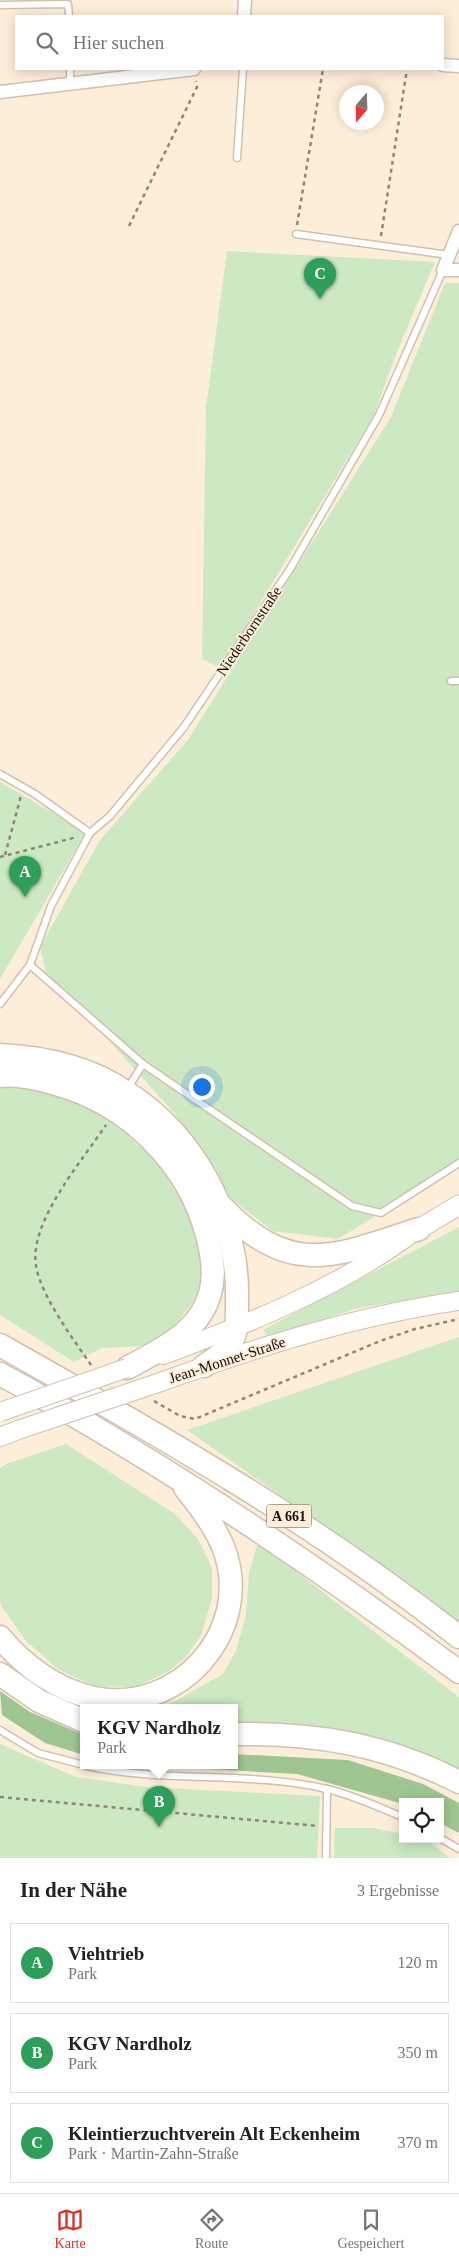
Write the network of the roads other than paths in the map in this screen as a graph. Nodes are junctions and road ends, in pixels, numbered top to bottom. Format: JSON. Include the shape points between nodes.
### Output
{"nodes":[{"id":1,"x":245,"y":0,"type":"edge"},
{"id":2,"x":0,"y":5,"type":"edge"},
{"id":3,"x":69,"y":15,"type":"edge"},
{"id":4,"x":244,"y":15,"type":"edge"},
{"id":5,"x":444,"y":65,"type":"edge"},
{"id":6,"x":459,"y":66,"type":"edge"},
{"id":7,"x":70,"y":70,"type":"edge"},
{"id":8,"x":188,"y":70,"type":"edge"},
{"id":9,"x":243,"y":70,"type":"edge"},
{"id":10,"x":70,"y":84,"type":"junction"},
{"id":11,"x":0,"y":92,"type":"edge"},
{"id":12,"x":237,"y":158,"type":"dead end"},
{"id":13,"x":459,"y":231,"type":"edge"},
{"id":14,"x":296,"y":234,"type":"road end"},
{"id":15,"x":449,"y":256,"type":"junction"},
{"id":16,"x":444,"y":270,"type":"junction"},
{"id":17,"x":459,"y":270,"type":"edge"},
{"id":18,"x":450,"y":681,"type":"dead end"},
{"id":19,"x":459,"y":681,"type":"edge"},
{"id":20,"x":0,"y":774,"type":"edge"},
{"id":21,"x":90,"y":833,"type":"junction"},
{"id":22,"x":30,"y":965,"type":"junction"},
{"id":23,"x":0,"y":1004,"type":"edge"},
{"id":24,"x":0,"y":1055,"type":"edge"},
{"id":25,"x":143,"y":1064,"type":"junction"},
{"id":26,"x":0,"y":1076,"type":"edge"},
{"id":27,"x":131,"y":1083,"type":"dead end"},
{"id":28,"x":459,"y":1163,"type":"edge"},
{"id":29,"x":219,"y":1204,"type":"junction"},
{"id":30,"x":459,"y":1205,"type":"edge"},
{"id":31,"x":419,"y":1228,"type":"junction"},
{"id":32,"x":459,"y":1301,"type":"edge"},
{"id":33,"x":235,"y":1329,"type":"junction"},
{"id":34,"x":0,"y":1345,"type":"edge"},
{"id":35,"x":204,"y":1366,"type":"junction"},
{"id":36,"x":127,"y":1368,"type":"junction"},
{"id":37,"x":0,"y":1374,"type":"edge"},
{"id":38,"x":0,"y":1412,"type":"edge"},
{"id":39,"x":0,"y":1437,"type":"edge"},
{"id":40,"x":176,"y":1475,"type":"junction"},
{"id":41,"x":0,"y":1637,"type":"edge"},
{"id":42,"x":459,"y":1637,"type":"edge"},
{"id":43,"x":459,"y":1672,"type":"edge"},
{"id":44,"x":0,"y":1674,"type":"edge"},
{"id":45,"x":80,"y":1719,"type":"edge"},
{"id":46,"x":0,"y":1730,"type":"edge"},
{"id":47,"x":238,"y":1734,"type":"edge"},
{"id":48,"x":80,"y":1764,"type":"edge"},
{"id":49,"x":111,"y":1769,"type":"edge"},
{"id":50,"x":459,"y":1782,"type":"edge"},
{"id":51,"x":327,"y":1789,"type":"junction"},
{"id":52,"x":399,"y":1815,"type":"edge"},
{"id":53,"x":444,"y":1840,"type":"edge"},
{"id":54,"x":459,"y":1848,"type":"edge"},
{"id":55,"x":326,"y":1858,"type":"edge"}],
"edges":[{"from":1,"to":4,"type":"street"},
{"from":2,"to":3,"type":"lane","via":[[68,4]]},
{"from":5,"to":6,"type":"street"},
{"from":7,"to":10,"type":"lane"},
{"from":8,"to":10,"type":"street"},
{"from":9,"to":12,"type":"lane"},
{"from":10,"to":11,"type":"street"},
{"from":13,"to":15,"type":"street","name":"Niederbornstraße"},
{"from":14,"to":15,"type":"lane"},
{"from":15,"to":16,"type":"street","name":"Niederbornstraße"},
{"from":16,"to":17,"type":"street"},
{"from":16,"to":21,"type":"lane","name":"Niederbornstraße","via":[[379,415],[290,569],[184,727],[110,816]]},
{"from":18,"to":19,"type":"lane"},
{"from":20,"to":21,"type":"lane"},
{"from":21,"to":22,"type":"lane","name":"Niederbornstraße","via":[[51,906]]},
{"from":22,"to":23,"type":"lane","name":"Niederbornstraße"},
{"from":22,"to":25,"type":"lane"},
{"from":24,"to":29,"type":"highway","via":[[74,1067],[127,1092],[175,1134],[196,1161]]},
{"from":25,"to":27,"type":"lane"},
{"from":25,"to":28,"type":"lane","via":[[352,1206],[381,1213]]},
{"from":26,"to":36,"type":"highway","via":[[37,1079],[63,1086],[112,1108],[138,1127],[164,1153],[199,1210],[214,1268],[210,1295],[203,1311],[185,1332],[168,1345]]},
{"from":29,"to":31,"type":"highway","via":[[264,1243],[298,1254],[341,1254]]},
{"from":29,"to":33,"type":"highway","via":[[230,1237],[235,1267]]},
{"from":30,"to":31,"type":"main road"},
{"from":31,"to":33,"type":"main road","via":[[376,1260]]},
{"from":32,"to":35,"type":"main road","name":"Jean-Monnet-Straße","via":[[369,1317]]},
{"from":33,"to":35,"type":"highway","via":[[230,1345]]},
{"from":33,"to":36,"type":"main road"},
{"from":34,"to":42,"type":"highway","number":"A 661","via":[[259,1496],[332,1544]]},
{"from":35,"to":39,"type":"main road","name":"Jean-Monnet-Straße","bridge":true},
{"from":36,"to":38,"type":"main road","bridge":true},
{"from":37,"to":40,"type":"highway","number":"A 661"},
{"from":40,"to":41,"type":"highway","via":[[216,1533],[224,1549],[230,1582],[229,1608],[220,1637],[189,1674],[172,1686],[146,1696],[112,1700],[95,1698],[67,1689],[44,1676],[26,1664]]},
{"from":40,"to":43,"type":"highway","number":"A 661","via":[[306,1560]]},
{"from":44,"to":45,"type":"highway","via":[[39,1701]]},
{"from":46,"to":48,"type":"lane","via":[[38,1753]]},
{"from":47,"to":50,"type":"highway","via":[[297,1735],[356,1744],[403,1757]]},
{"from":49,"to":51,"type":"lane"},
{"from":51,"to":52,"type":"lane"},
{"from":51,"to":55,"type":"lane"},
{"from":53,"to":54,"type":"lane"}]}
